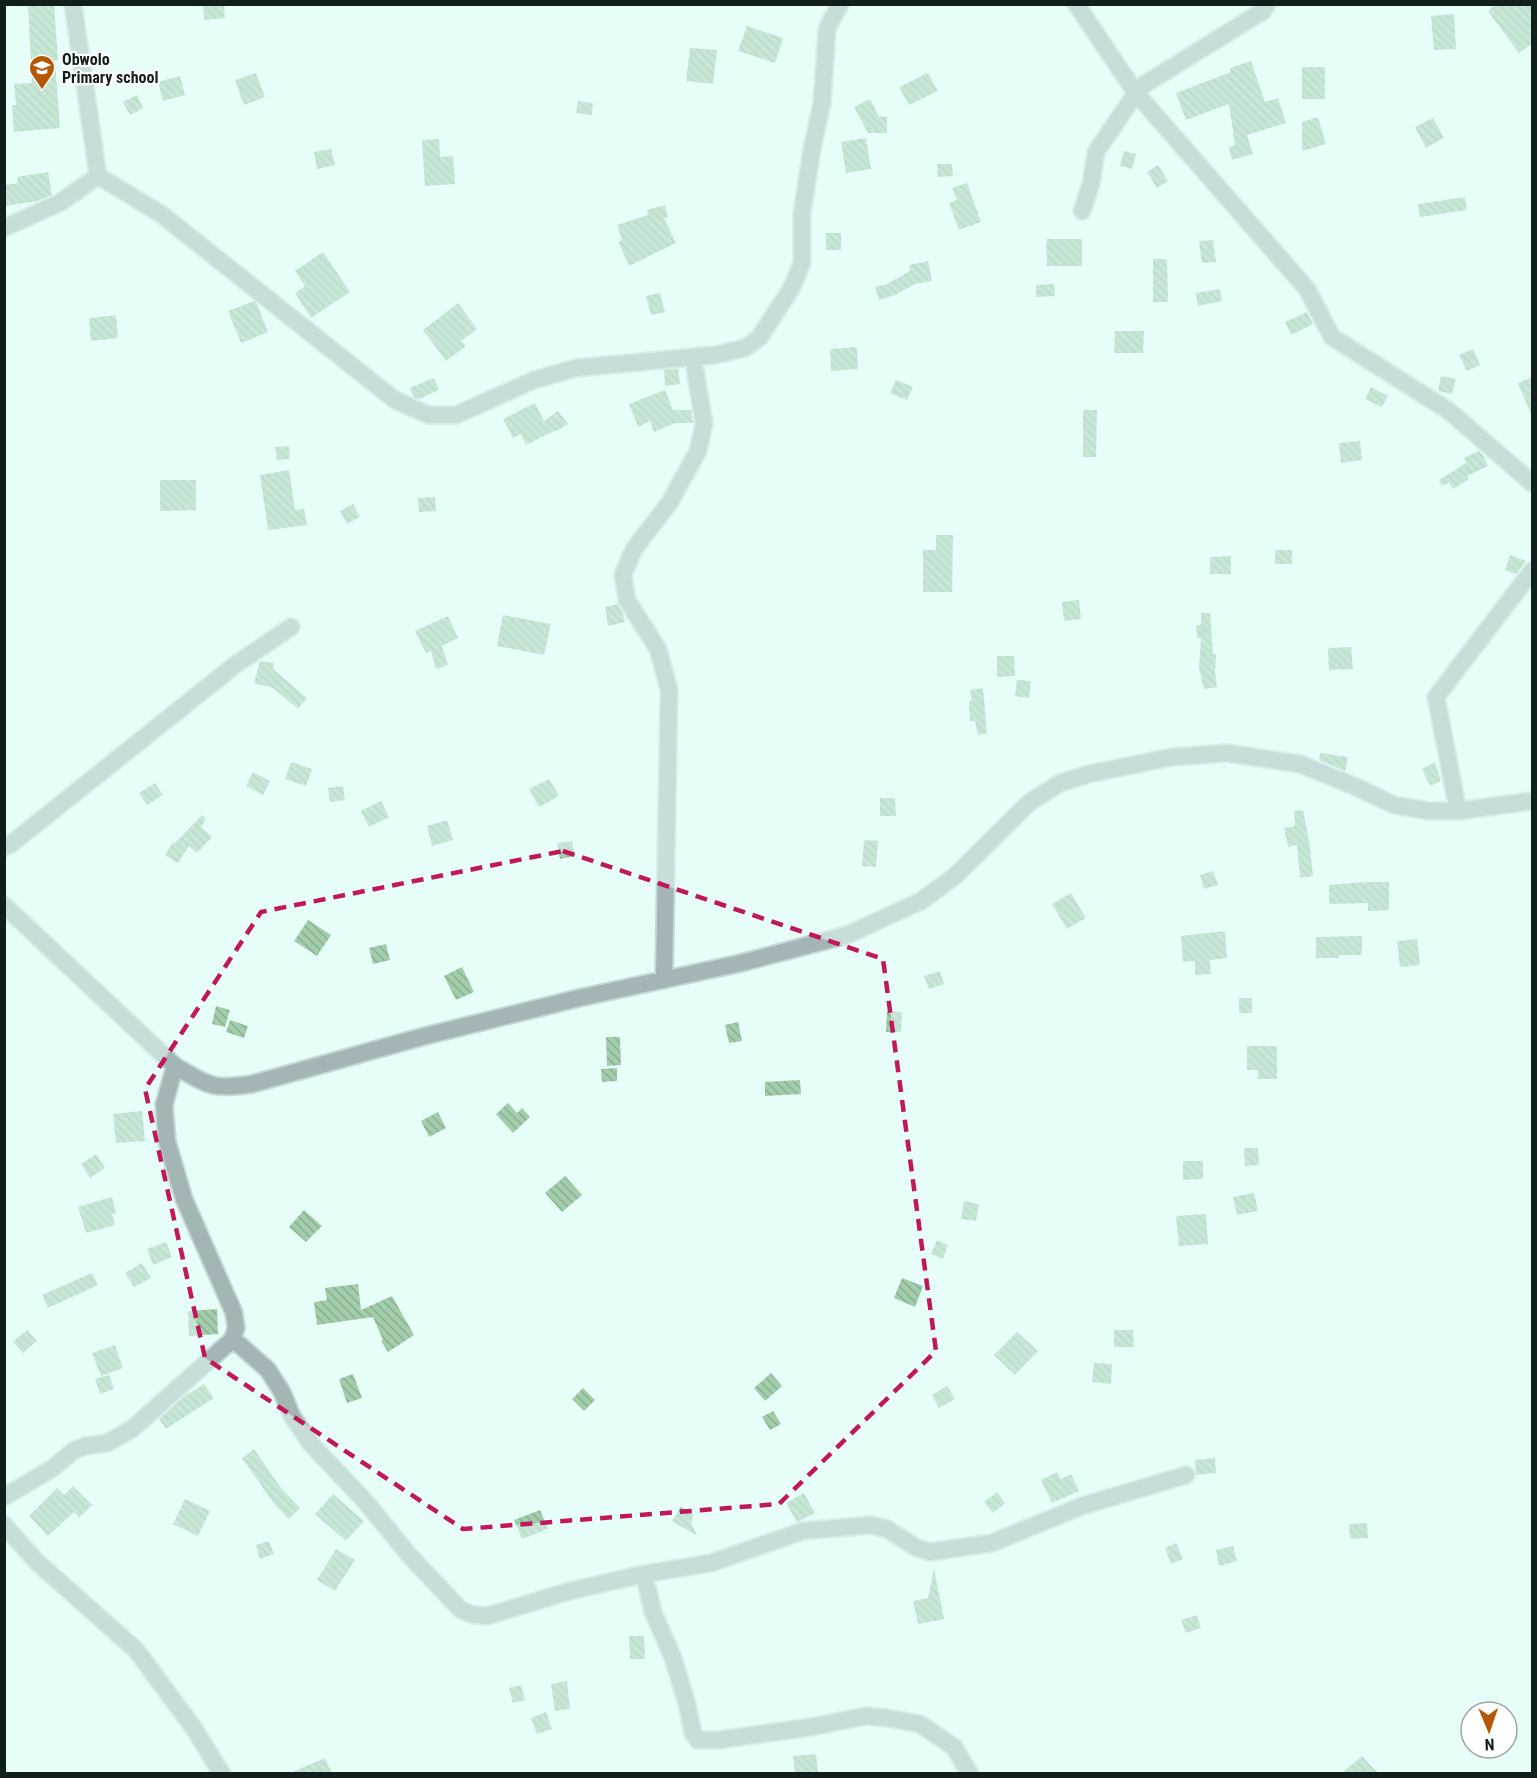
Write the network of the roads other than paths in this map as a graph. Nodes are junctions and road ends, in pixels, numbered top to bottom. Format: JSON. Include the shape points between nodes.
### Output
{"nodes":[{"id":1,"x":73,"y":4,"type":"edge"},
{"id":2,"x":840,"y":4,"type":"edge"},
{"id":3,"x":1076,"y":4,"type":"edge"},
{"id":4,"x":1267,"y":4,"type":"edge"},
{"id":5,"x":1136,"y":93,"type":"junction"},
{"id":6,"x":98,"y":176,"type":"junction"},
{"id":7,"x":1082,"y":211,"type":"dead end"},
{"id":8,"x":4,"y":228,"type":"edge"},
{"id":9,"x":693,"y":357,"type":"junction"},
{"id":10,"x":1533,"y":483,"type":"edge"},
{"id":11,"x":1533,"y":571,"type":"edge"},
{"id":12,"x":291,"y":627,"type":"dead end"},
{"id":13,"x":1533,"y":801,"type":"edge"},
{"id":14,"x":1458,"y":811,"type":"junction"},
{"id":15,"x":4,"y":847,"type":"edge"},
{"id":16,"x":4,"y":905,"type":"edge"},
{"id":17,"x":663,"y":980,"type":"junction"},
{"id":18,"x":175,"y":1066,"type":"junction"},
{"id":19,"x":233,"y":1339,"type":"junction"},
{"id":20,"x":1186,"y":1475,"type":"dead end"},
{"id":21,"x":4,"y":1497,"type":"edge"},
{"id":22,"x":4,"y":1525,"type":"edge"},
{"id":23,"x":644,"y":1574,"type":"junction"},
{"id":24,"x":222,"y":1773,"type":"edge"},
{"id":25,"x":970,"y":1773,"type":"edge"}],
"edges":[{"from":1,"to":6,"type":"street"},
{"from":2,"to":9,"type":"street","via":[[827,29],[822,103],[802,213],[802,263],[791,289],[759,338],[745,348]]},
{"from":3,"to":5,"type":"street"},
{"from":4,"to":5,"type":"street","via":[[1263,11]]},
{"from":5,"to":7,"type":"street","via":[[1096,152]]},
{"from":5,"to":10,"type":"street","via":[[1308,289],[1332,337],[1449,411]]},
{"from":6,"to":8,"type":"street","via":[[62,202]]},
{"from":6,"to":9,"type":"street","via":[[161,214],[395,400],[429,415],[456,415],[534,380],[576,369]]},
{"from":9,"to":17,"type":"street","via":[[704,424],[698,451],[670,502],[634,549],[623,575],[627,600],[658,649],[669,690]]},
{"from":11,"to":14,"type":"street","via":[[1436,698]]},
{"from":12,"to":15,"type":"street","via":[[235,665]]},
{"from":13,"to":14,"type":"street"},
{"from":14,"to":17,"type":"street","via":[[1394,805],[1300,764],[1227,753],[1172,757],[1089,774],[1060,783],[1030,802],[955,876],[921,901],[847,935]]},
{"from":16,"to":18,"type":"street"},
{"from":17,"to":18,"type":"street","via":[[424,1036],[252,1084],[226,1088],[208,1085]]},
{"from":18,"to":19,"type":"street","via":[[164,1105],[167,1141],[184,1199],[234,1313],[237,1328]]},
{"from":19,"to":21,"type":"street","via":[[132,1430],[107,1443],[73,1451]]},
{"from":19,"to":23,"type":"street","via":[[268,1370],[311,1444],[461,1610],[488,1616]]},
{"from":20,"to":23,"type":"street","via":[[1082,1506],[992,1543],[930,1552],[887,1529],[844,1526],[804,1531],[711,1563]]},
{"from":22,"to":24,"type":"street","via":[[37,1562],[136,1650]]},
{"from":23,"to":25,"type":"street","via":[[653,1612],[673,1658],[698,1740],[811,1727],[866,1716],[887,1718],[920,1724],[954,1747]]}]}
